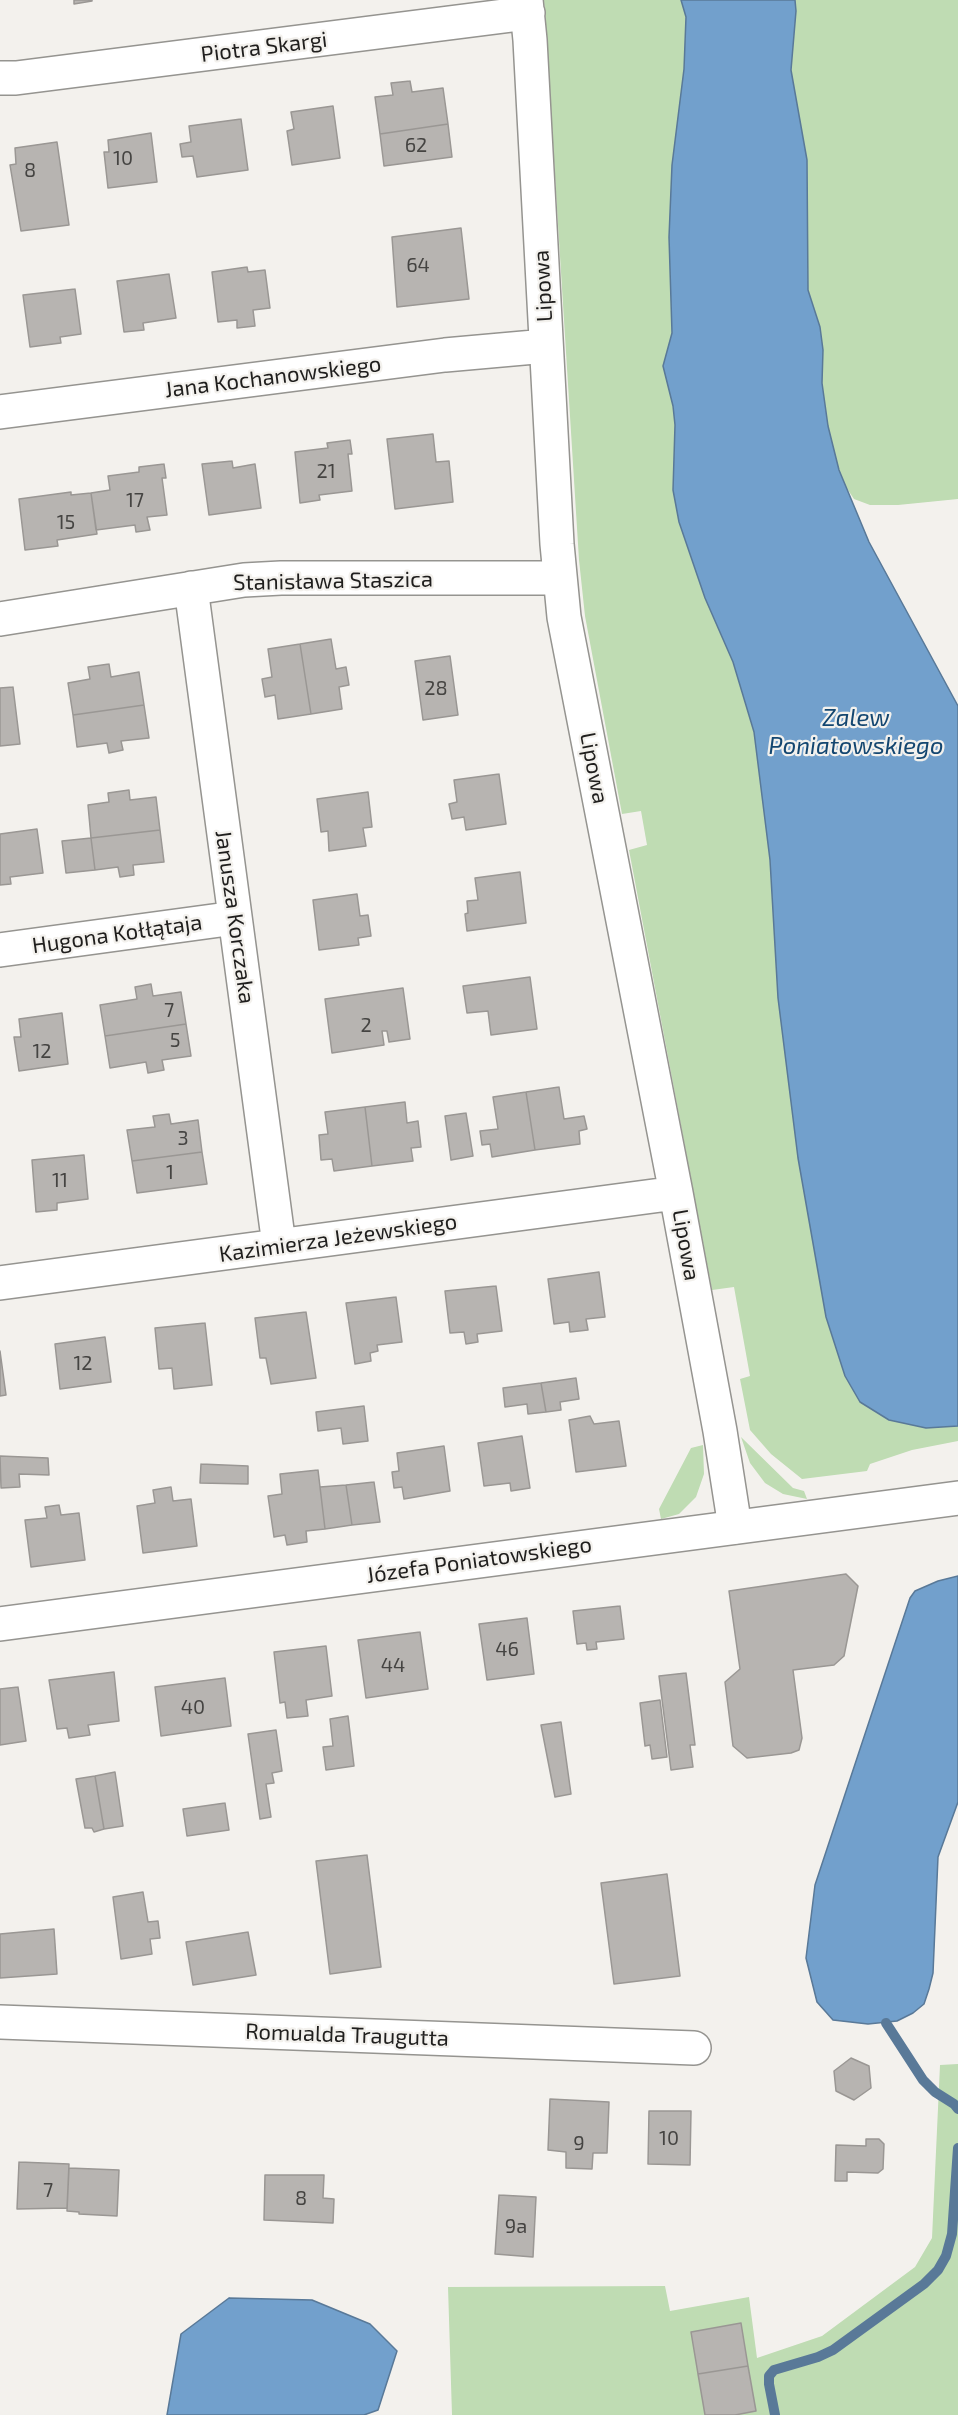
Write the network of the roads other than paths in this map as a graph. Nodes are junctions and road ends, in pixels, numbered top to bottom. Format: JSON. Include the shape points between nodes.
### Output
{"nodes":[{"id":1,"x":527,"y":6,"type":"edge"},
{"id":2,"x":0,"y":78,"type":"edge"},
{"id":3,"x":546,"y":345,"type":"junction"},
{"id":4,"x":0,"y":412,"type":"edge"},
{"id":5,"x":560,"y":579,"type":"junction"},
{"id":6,"x":191,"y":588,"type":"junction"},
{"id":7,"x":0,"y":619,"type":"edge"},
{"id":8,"x":234,"y":918,"type":"junction"},
{"id":9,"x":0,"y":950,"type":"edge"},
{"id":10,"x":676,"y":1193,"type":"junction"},
{"id":11,"x":279,"y":1245,"type":"junction"},
{"id":12,"x":0,"y":1283,"type":"edge"},
{"id":13,"x":958,"y":1498,"type":"edge"},
{"id":14,"x":735,"y":1527,"type":"junction"},
{"id":15,"x":0,"y":1624,"type":"edge"},
{"id":16,"x":0,"y":2022,"type":"edge"},
{"id":17,"x":694,"y":2048,"type":"dead end"}],
"edges":[{"from":1,"to":2,"type":"street","name":"Piotra Skargi"},
{"from":1,"to":3,"type":"street","name":"Lipowa"},
{"from":3,"to":4,"type":"street","name":"Jana Kochanowskiego"},
{"from":3,"to":5,"type":"street","name":"Lipowa"},
{"from":5,"to":6,"type":"street","name":"Stanisława Staszica","via":[[281,578]]},
{"from":5,"to":10,"type":"street","name":"Lipowa"},
{"from":6,"to":7,"type":"street","name":"Stanisława Staszica"},
{"from":6,"to":8,"type":"street","name":"Janusza Korczaka"},
{"from":8,"to":9,"type":"street","name":"Hugona Kołłątaja"},
{"from":8,"to":11,"type":"street","name":"Janusza Korczaka"},
{"from":10,"to":11,"type":"street","name":"Kazimierza Jeżewskiego"},
{"from":10,"to":14,"type":"street","name":"Lipowa"},
{"from":11,"to":12,"type":"street","name":"Kazimierza Jeżewskiego"},
{"from":13,"to":14,"type":"street","name":"Józefa Poniatowskiego"},
{"from":14,"to":15,"type":"street","name":"Józefa Poniatowskiego"},
{"from":16,"to":17,"type":"street","name":"Romualda Traugutta"}]}
